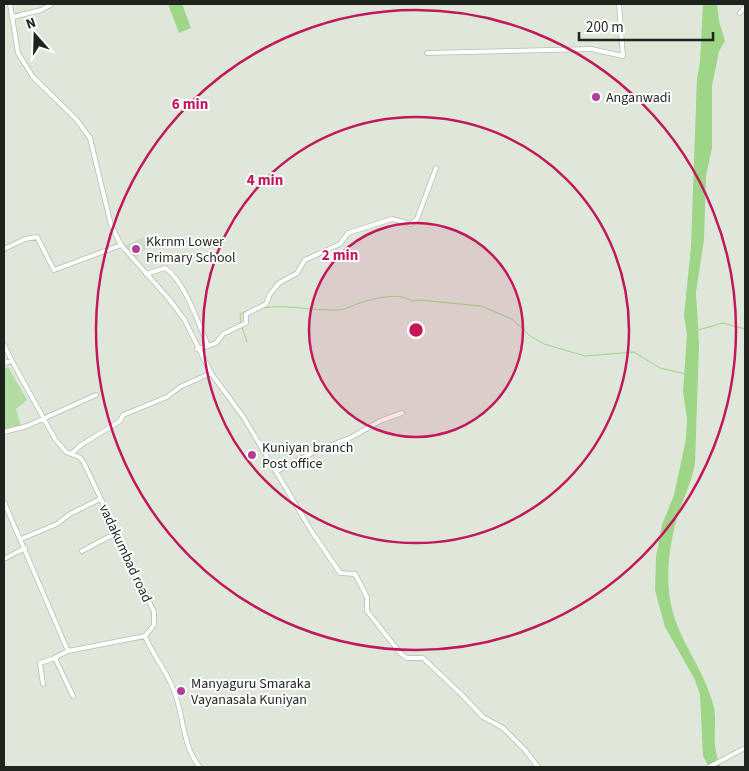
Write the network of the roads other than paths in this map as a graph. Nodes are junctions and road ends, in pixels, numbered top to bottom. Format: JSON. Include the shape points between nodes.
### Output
{"nodes":[{"id":1,"x":10,"y":4,"type":"edge"},
{"id":2,"x":52,"y":4,"type":"edge"},
{"id":3,"x":619,"y":4,"type":"edge"},
{"id":4,"x":745,"y":7,"type":"edge"},
{"id":5,"x":740,"y":13,"type":"dead end"},
{"id":6,"x":13,"y":18,"type":"junction"},
{"id":7,"x":427,"y":53,"type":"dead end"},
{"id":8,"x":436,"y":168,"type":"dead end"},
{"id":9,"x":121,"y":245,"type":"junction"},
{"id":10,"x":4,"y":249,"type":"edge"},
{"id":11,"x":146,"y":274,"type":"junction"},
{"id":12,"x":4,"y":346,"type":"edge"},
{"id":13,"x":208,"y":346,"type":"junction"},
{"id":14,"x":197,"y":349,"type":"junction"},
{"id":15,"x":12,"y":361,"type":"junction"},
{"id":16,"x":4,"y":363,"type":"edge"},
{"id":17,"x":211,"y":373,"type":"junction"},
{"id":18,"x":96,"y":395,"type":"dead end"},
{"id":19,"x":402,"y":413,"type":"dead end"},
{"id":20,"x":43,"y":419,"type":"junction"},
{"id":21,"x":4,"y":432,"type":"edge"},
{"id":22,"x":71,"y":454,"type":"junction"},
{"id":23,"x":277,"y":471,"type":"junction"},
{"id":24,"x":100,"y":499,"type":"junction"},
{"id":25,"x":4,"y":502,"type":"edge"},
{"id":26,"x":116,"y":533,"type":"junction"},
{"id":27,"x":20,"y":539,"type":"junction"},
{"id":28,"x":25,"y":548,"type":"junction"},
{"id":29,"x":82,"y":551,"type":"dead end"},
{"id":30,"x":4,"y":559,"type":"edge"},
{"id":31,"x":146,"y":636,"type":"junction"},
{"id":32,"x":68,"y":651,"type":"junction"},
{"id":33,"x":55,"y":658,"type":"junction"},
{"id":34,"x":43,"y":684,"type":"dead end"},
{"id":35,"x":73,"y":696,"type":"dead end"},
{"id":36,"x":745,"y":748,"type":"edge"},
{"id":37,"x":200,"y":767,"type":"edge"},
{"id":38,"x":538,"y":767,"type":"edge"},
{"id":39,"x":709,"y":767,"type":"edge"}],
"edges":[{"from":1,"to":6,"type":"street"},
{"from":2,"to":6,"type":"street"},
{"from":3,"to":7,"type":"street","via":[[623,56],[591,49]]},
{"from":4,"to":5,"type":"street"},
{"from":6,"to":9,"type":"street","via":[[18,53],[33,77],[76,119],[90,138],[111,224]]},
{"from":8,"to":13,"type":"street","via":[[417,219],[411,224],[392,219],[348,233],[340,244],[305,260],[297,273],[279,283],[266,304],[246,314],[246,323]]},
{"from":9,"to":10,"type":"street","via":[[54,270],[37,237]]},
{"from":9,"to":11,"type":"street"},
{"from":11,"to":13,"type":"street","via":[[165,268],[171,272]]},
{"from":11,"to":14,"type":"street","via":[[184,319]]},
{"from":12,"to":15,"type":"street","name":"vadakumbad road"},
{"from":13,"to":14,"type":"street"},
{"from":14,"to":17,"type":"street"},
{"from":15,"to":16,"type":"street"},
{"from":15,"to":20,"type":"street","name":"vadakumbad road"},
{"from":17,"to":22,"type":"street","via":[[180,387],[167,397],[123,414],[120,421]]},
{"from":17,"to":23,"type":"street"},
{"from":18,"to":20,"type":"street"},
{"from":19,"to":23,"type":"street"},
{"from":20,"to":21,"type":"street"},
{"from":20,"to":22,"type":"street","name":"vadakumbad road","via":[[61,448]]},
{"from":22,"to":24,"type":"street","name":"vadakumbad road","via":[[83,461]]},
{"from":23,"to":38,"type":"street","via":[[340,573],[355,574],[367,597],[367,611],[401,654],[406,658],[422,658],[482,718],[503,728]]},
{"from":24,"to":26,"type":"street","name":"vadakumbad road"},
{"from":24,"to":27,"type":"street","via":[[57,524]]},
{"from":25,"to":27,"type":"street"},
{"from":26,"to":29,"type":"street"},
{"from":26,"to":31,"type":"street","name":"vadakumbad road","via":[[154,612],[154,625]]},
{"from":27,"to":28,"type":"street"},
{"from":28,"to":30,"type":"street"},
{"from":28,"to":32,"type":"street"},
{"from":31,"to":32,"type":"street"},
{"from":31,"to":37,"type":"street","via":[[174,690],[190,750]]},
{"from":32,"to":33,"type":"street"},
{"from":33,"to":34,"type":"street","via":[[40,662]]},
{"from":33,"to":35,"type":"street"},
{"from":36,"to":39,"type":"street"}]}
